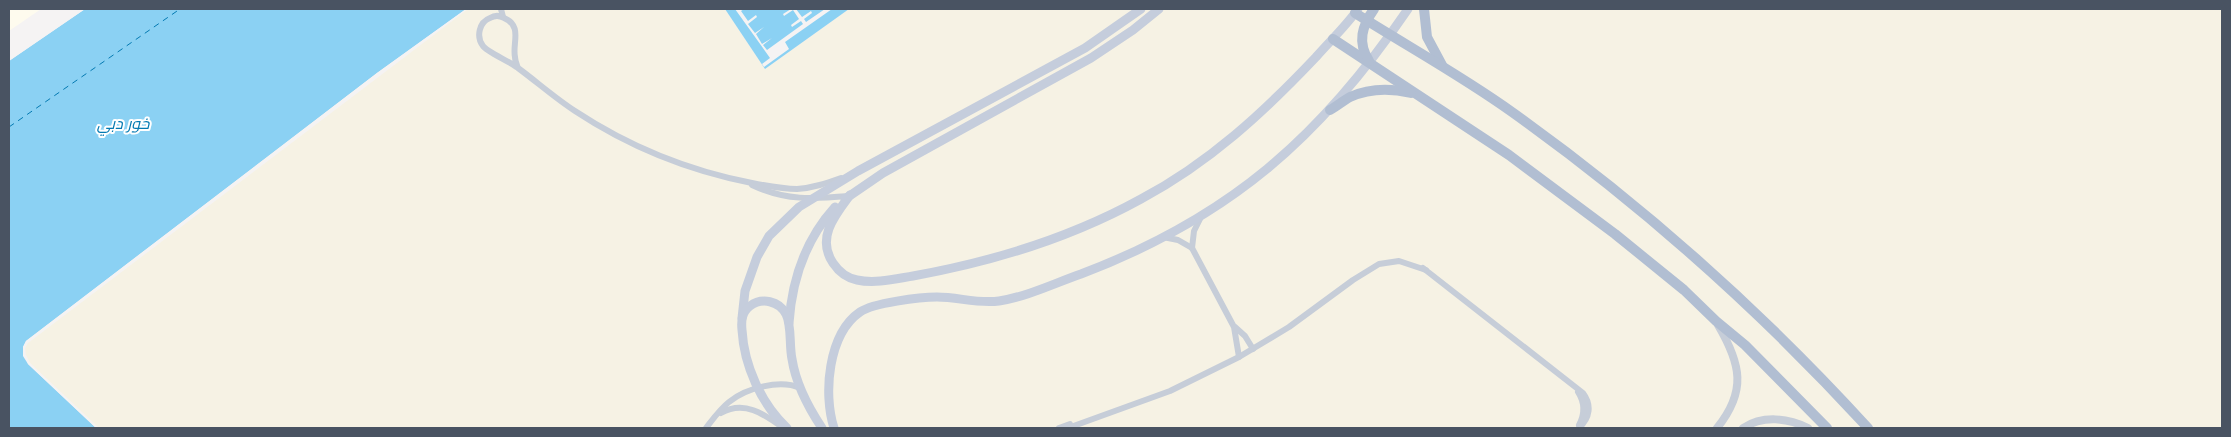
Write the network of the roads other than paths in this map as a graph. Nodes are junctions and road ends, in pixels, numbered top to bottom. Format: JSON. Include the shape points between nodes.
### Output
{"nodes":[{"id":1,"x":489,"y":9,"type":"edge"},
{"id":2,"x":501,"y":9,"type":"edge"},
{"id":3,"x":1141,"y":9,"type":"edge"},
{"id":4,"x":1159,"y":9,"type":"edge"},
{"id":5,"x":1374,"y":9,"type":"edge"},
{"id":6,"x":1408,"y":9,"type":"edge"},
{"id":7,"x":1424,"y":9,"type":"edge"},
{"id":8,"x":1356,"y":11,"type":"edge"},
{"id":9,"x":503,"y":17,"type":"junction"},
{"id":10,"x":488,"y":18,"type":"junction"},
{"id":11,"x":1366,"y":20,"type":"junction"},
{"id":12,"x":1390,"y":35,"type":"junction"},
{"id":13,"x":1333,"y":39,"type":"junction"},
{"id":14,"x":1370,"y":62,"type":"junction"},
{"id":15,"x":518,"y":68,"type":"junction"},
{"id":16,"x":1446,"y":70,"type":"junction"},
{"id":17,"x":1419,"y":95,"type":"junction"},
{"id":18,"x":1330,"y":110,"type":"junction"},
{"id":19,"x":858,"y":171,"type":"junction"},
{"id":20,"x":739,"y":180,"type":"junction"},
{"id":21,"x":850,"y":196,"type":"junction"},
{"id":22,"x":810,"y":199,"type":"junction"},
{"id":23,"x":1202,"y":216,"type":"junction"},
{"id":24,"x":1163,"y":238,"type":"junction"},
{"id":25,"x":1192,"y":248,"type":"junction"},
{"id":26,"x":742,"y":318,"type":"junction"},
{"id":27,"x":1716,"y":321,"type":"junction"},
{"id":28,"x":789,"y":323,"type":"junction"},
{"id":29,"x":1234,"y":327,"type":"junction"},
{"id":30,"x":1253,"y":349,"type":"junction"},
{"id":31,"x":1239,"y":357,"type":"junction"},
{"id":32,"x":800,"y":388,"type":"junction"},
{"id":33,"x":759,"y":389,"type":"junction"},
{"id":34,"x":715,"y":416,"type":"junction"},
{"id":35,"x":1086,"y":421,"type":"junction"},
{"id":36,"x":706,"y":428,"type":"edge"},
{"id":37,"x":785,"y":428,"type":"edge"},
{"id":38,"x":822,"y":428,"type":"edge"},
{"id":39,"x":834,"y":428,"type":"edge"},
{"id":40,"x":1059,"y":428,"type":"edge"},
{"id":41,"x":1068,"y":428,"type":"edge"},
{"id":42,"x":1578,"y":428,"type":"edge"},
{"id":43,"x":1716,"y":428,"type":"edge"},
{"id":44,"x":1743,"y":428,"type":"edge"},
{"id":45,"x":1808,"y":428,"type":"edge"},
{"id":46,"x":1827,"y":428,"type":"edge"},
{"id":47,"x":1868,"y":428,"type":"edge"}],
"edges":[{"from":1,"to":10,"type":"street"},
{"from":2,"to":9,"type":"street"},
{"from":3,"to":19,"type":"main road","via":[[1085,48]]},
{"from":4,"to":21,"type":"main road","via":[[1091,58],[889,170]]},
{"from":5,"to":11,"type":"main road"},
{"from":6,"to":12,"type":"main road"},
{"from":7,"to":16,"type":"main road","via":[[1432,49]]},
{"from":8,"to":11,"type":"main road"},
{"from":8,"to":13,"type":"main road"},
{"from":9,"to":10,"type":"street"},
{"from":9,"to":15,"type":"street","via":[[515,29]]},
{"from":10,"to":15,"type":"street","via":[[480,28],[482,45],[488,52],[505,58]]},
{"from":11,"to":12,"type":"main road"},
{"from":11,"to":14,"type":"main road","via":[[1362,40]]},
{"from":12,"to":14,"type":"main road"},
{"from":12,"to":16,"type":"main road"},
{"from":13,"to":14,"type":"main road"},
{"from":13,"to":21,"type":"main road","via":[[1238,134],[1172,182],[1106,216],[994,257],[937,272],[878,281],[846,276],[831,260],[826,238],[834,217]]},
{"from":14,"to":17,"type":"main road"},
{"from":14,"to":18,"type":"main road"},
{"from":15,"to":20,"type":"street","via":[[576,111],[620,137],[690,167]]},
{"from":16,"to":47,"type":"main road","via":[[1511,112],[1638,210],[1754,313]]},
{"from":17,"to":18,"type":"main road","via":[[1398,90],[1369,91]]},
{"from":17,"to":27,"type":"main road","via":[[1508,155],[1615,234],[1684,290]]},
{"from":18,"to":23,"type":"main road","via":[[1263,173]]},
{"from":19,"to":20,"type":"street","via":[[824,184],[798,189]]},
{"from":19,"to":22,"type":"main road"},
{"from":20,"to":22,"type":"street","via":[[782,196]]},
{"from":21,"to":22,"type":"street"},
{"from":21,"to":28,"type":"main road","via":[[824,220],[805,251],[794,285]]},
{"from":22,"to":26,"type":"main road","via":[[788,216],[763,246],[748,279]]},
{"from":23,"to":24,"type":"main road"},
{"from":23,"to":25,"type":"street","via":[[1194,231]]},
{"from":24,"to":25,"type":"street","via":[[1178,240]]},
{"from":24,"to":39,"type":"main road","via":[[1095,268],[1000,301],[936,297],[878,304],[860,312],[847,325],[832,361],[827,397]]},
{"from":25,"to":29,"type":"street"},
{"from":26,"to":28,"type":"main road","via":[[752,305],[767,301],[782,308]]},
{"from":26,"to":33,"type":"main road","via":[[745,350]]},
{"from":27,"to":43,"type":"street","via":[[1734,354],[1738,378],[1734,401]]},
{"from":27,"to":46,"type":"main road","via":[[1772,370]]},
{"from":28,"to":32,"type":"main road","via":[[792,360]]},
{"from":29,"to":30,"type":"street"},
{"from":29,"to":31,"type":"street"},
{"from":30,"to":31,"type":"street"},
{"from":30,"to":42,"type":"street","via":[[1302,319],[1374,266],[1404,262],[1426,270],[1583,393],[1589,404],[1588,418]]},
{"from":31,"to":35,"type":"street","via":[[1170,391]]},
{"from":32,"to":33,"type":"street","via":[[792,384]]},
{"from":32,"to":38,"type":"main road"},
{"from":33,"to":34,"type":"street","via":[[730,401]]},
{"from":33,"to":37,"type":"main road"},
{"from":34,"to":36,"type":"street"},
{"from":34,"to":37,"type":"street","via":[[746,408]]},
{"from":35,"to":40,"type":"street"},
{"from":35,"to":41,"type":"street"},
{"from":44,"to":45,"type":"street","via":[[1771,419]]}]}
